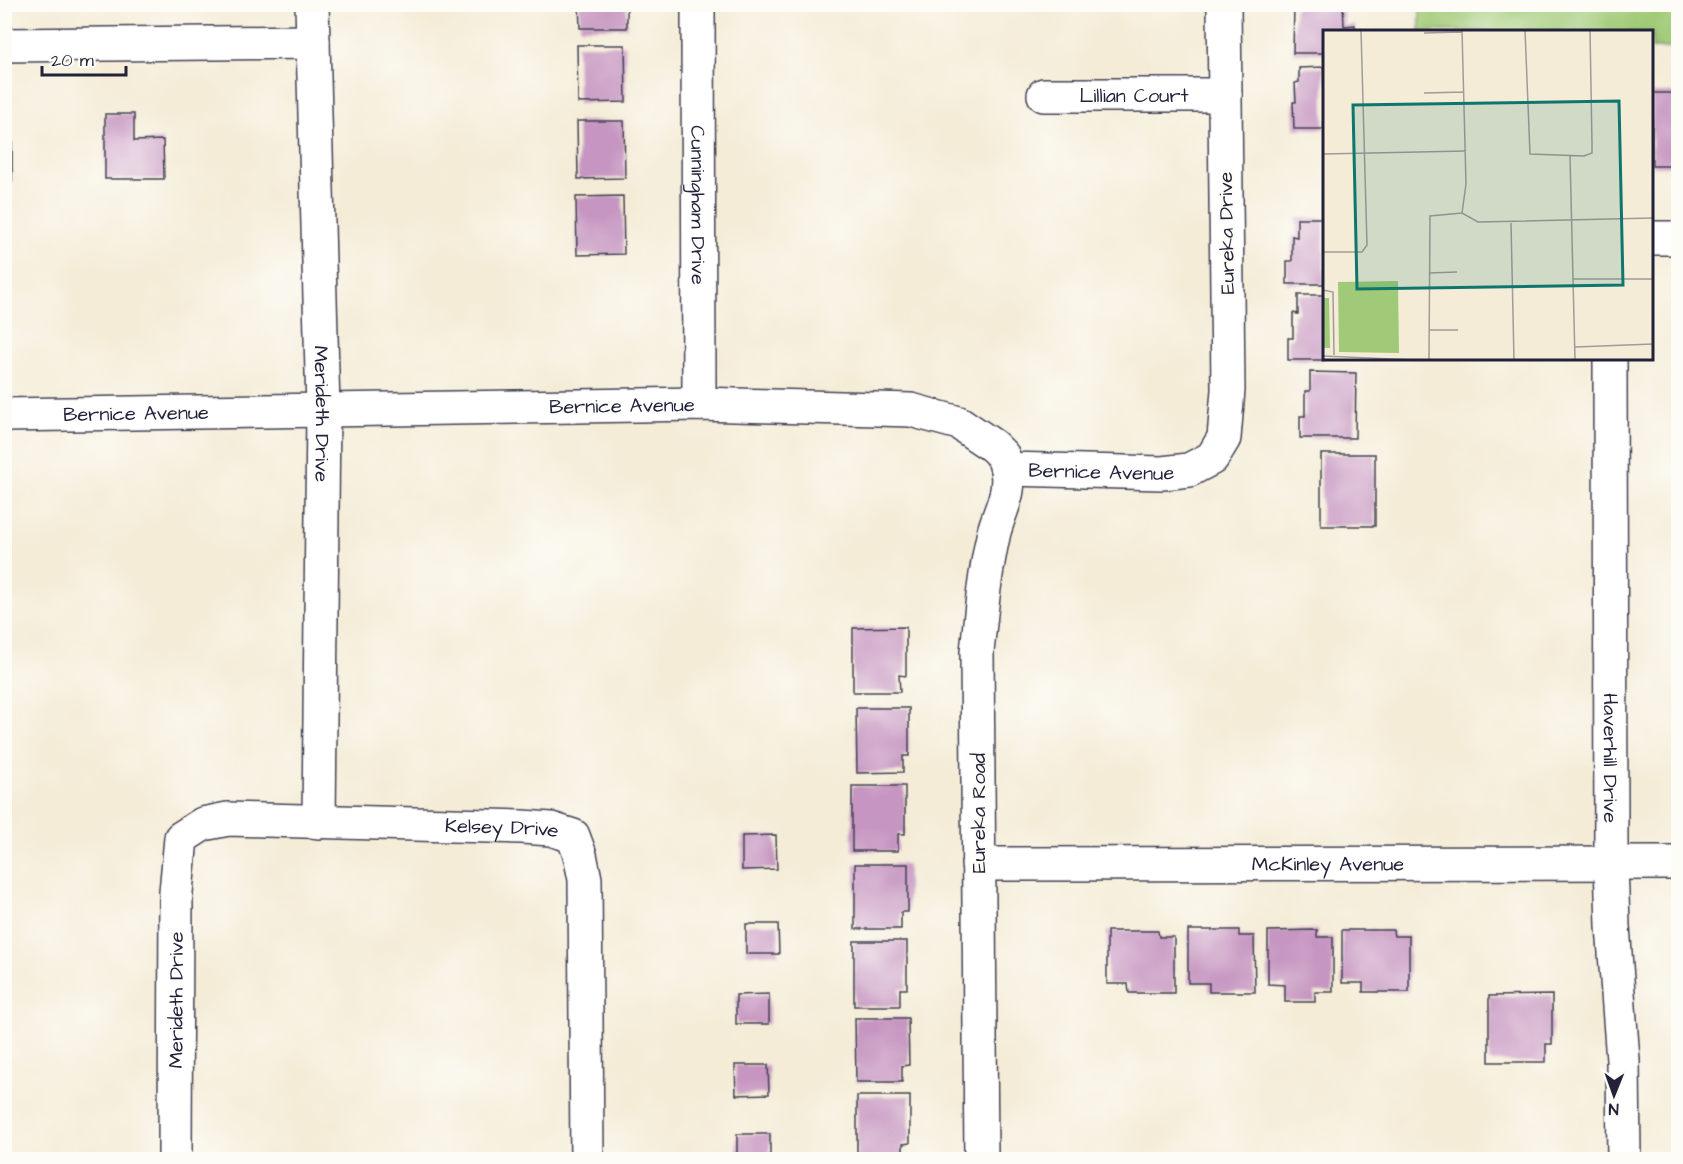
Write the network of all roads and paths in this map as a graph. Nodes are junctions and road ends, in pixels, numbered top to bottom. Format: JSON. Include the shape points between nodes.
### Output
{"nodes":[{"id":1,"x":312,"y":4,"type":"edge"},
{"id":2,"x":698,"y":4,"type":"edge"},
{"id":3,"x":1224,"y":4,"type":"edge"},
{"id":4,"x":313,"y":42,"type":"junction"},
{"id":5,"x":4,"y":45,"type":"edge"},
{"id":6,"x":1044,"y":95,"type":"dead end"},
{"id":7,"x":1225,"y":95,"type":"junction"},
{"id":8,"x":1653,"y":238,"type":"edge"},
{"id":9,"x":1678,"y":238,"type":"edge"},
{"id":10,"x":1610,"y":360,"type":"edge"},
{"id":11,"x":699,"y":404,"type":"junction"},
{"id":12,"x":323,"y":409,"type":"junction"},
{"id":13,"x":4,"y":415,"type":"edge"},
{"id":14,"x":1212,"y":458,"type":"joint"},
{"id":15,"x":1007,"y":470,"type":"junction"},
{"id":16,"x":319,"y":822,"type":"junction"},
{"id":17,"x":181,"y":838,"type":"joint"},
{"id":18,"x":1611,"y":863,"type":"junction"},
{"id":19,"x":1678,"y":863,"type":"edge"},
{"id":20,"x":978,"y":864,"type":"junction"},
{"id":21,"x":175,"y":1160,"type":"edge"},
{"id":22,"x":588,"y":1160,"type":"edge"},
{"id":23,"x":981,"y":1160,"type":"edge"},
{"id":24,"x":1624,"y":1160,"type":"edge"}],
"edges":[{"from":1,"to":4,"type":"street","name":"Merideth Drive"},
{"from":2,"to":11,"type":"street","name":"Cunningham Drive"},
{"from":3,"to":7,"type":"street","name":"Eureka Drive"},
{"from":4,"to":5,"type":"street"},
{"from":4,"to":12,"type":"street","name":"Merideth Drive"},
{"from":6,"to":7,"type":"street","name":"Lillian Court"},
{"from":7,"to":14,"type":"street","name":"Eureka Drive","via":[[1228,390],[1224,438]]},
{"from":8,"to":9,"type":"street"},
{"from":10,"to":18,"type":"street","name":"Haverhill Drive"},
{"from":11,"to":12,"type":"street","name":"Bernice Avenue"},
{"from":11,"to":15,"type":"street","name":"Bernice Avenue","via":[[911,410],[958,423],[993,446],[1003,456]]},
{"from":12,"to":13,"type":"street","name":"Bernice Avenue"},
{"from":12,"to":16,"type":"street","name":"Merideth Drive"},
{"from":14,"to":15,"type":"street","name":"Bernice Avenue","via":[[1189,470],[1162,473]]},
{"from":15,"to":20,"type":"street","name":"Eureka Road","via":[[1009,483],[993,541],[977,652]]},
{"from":16,"to":17,"type":"street","name":"Kelsey Drive","via":[[228,819],[203,824]]},
{"from":16,"to":22,"type":"street","name":"Kelsey Drive","via":[[522,827],[573,836],[585,879]]},
{"from":17,"to":21,"type":"street","name":"Merideth Drive","via":[[176,892]]},
{"from":18,"to":19,"type":"street","name":"McKinley Avenue"},
{"from":18,"to":20,"type":"street","name":"McKinley Avenue"},
{"from":18,"to":24,"type":"street","name":"Haverhill Drive","via":[[1623,1060]]},
{"from":20,"to":23,"type":"street","name":"Eureka Road"}]}
